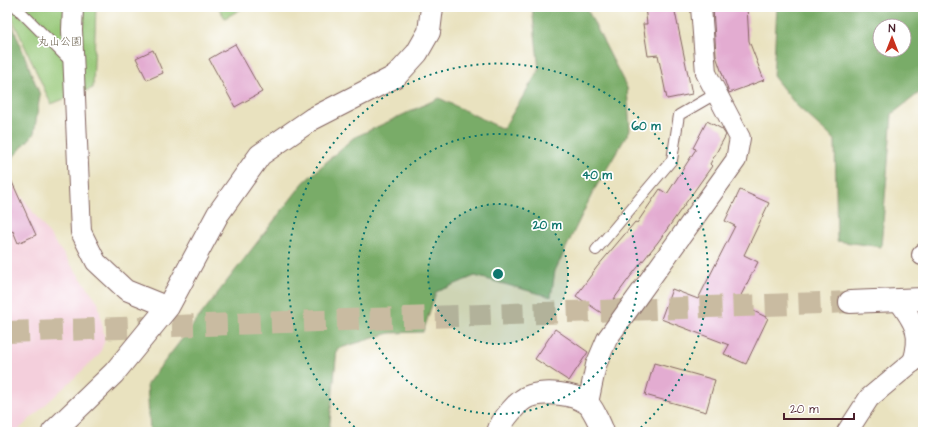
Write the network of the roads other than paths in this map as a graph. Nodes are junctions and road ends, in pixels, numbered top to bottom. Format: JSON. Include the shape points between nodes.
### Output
{"nodes":[{"id":1,"x":16,"y":7,"type":"edge"},
{"id":2,"x":73,"y":7,"type":"edge"},
{"id":3,"x":432,"y":7,"type":"edge"},
{"id":4,"x":701,"y":7,"type":"edge"},
{"id":5,"x":73,"y":64,"type":"junction"},
{"id":6,"x":717,"y":93,"type":"junction"},
{"id":7,"x":596,"y":250,"type":"dead end"},
{"id":8,"x":923,"y":299,"type":"edge"},
{"id":9,"x":898,"y":300,"type":"junction"},
{"id":10,"x":850,"y":302,"type":"tunnel mouth"},
{"id":11,"x":168,"y":308,"type":"junction"},
{"id":12,"x":920,"y":359,"type":"edge"},
{"id":13,"x":588,"y":404,"type":"junction"},
{"id":14,"x":53,"y":432,"type":"edge"},
{"id":15,"x":498,"y":432,"type":"edge"},
{"id":16,"x":604,"y":432,"type":"edge"},
{"id":17,"x":847,"y":432,"type":"edge"}],
"edges":[{"from":1,"to":5,"type":"lane"},
{"from":2,"to":5,"type":"street"},
{"from":3,"to":11,"type":"main road","via":[[429,32],[417,53],[396,76],[312,119],[260,155],[218,214]]},
{"from":4,"to":6,"type":"street","via":[[706,73]]},
{"from":5,"to":11,"type":"street","via":[[81,232],[96,262],[126,290]]},
{"from":6,"to":7,"type":"lane","via":[[679,115],[672,160]]},
{"from":6,"to":13,"type":"street","via":[[740,138],[736,160],[607,339],[596,365]]},
{"from":8,"to":9,"type":"main road"},
{"from":9,"to":10,"type":"main road"},
{"from":9,"to":12,"type":"street","via":[[914,321]]},
{"from":11,"to":14,"type":"main road","via":[[114,373]]},
{"from":12,"to":17,"type":"street","via":[[869,398]]},
{"from":13,"to":15,"type":"main road","via":[[565,393],[529,396],[511,411]]},
{"from":13,"to":16,"type":"main road"}]}
